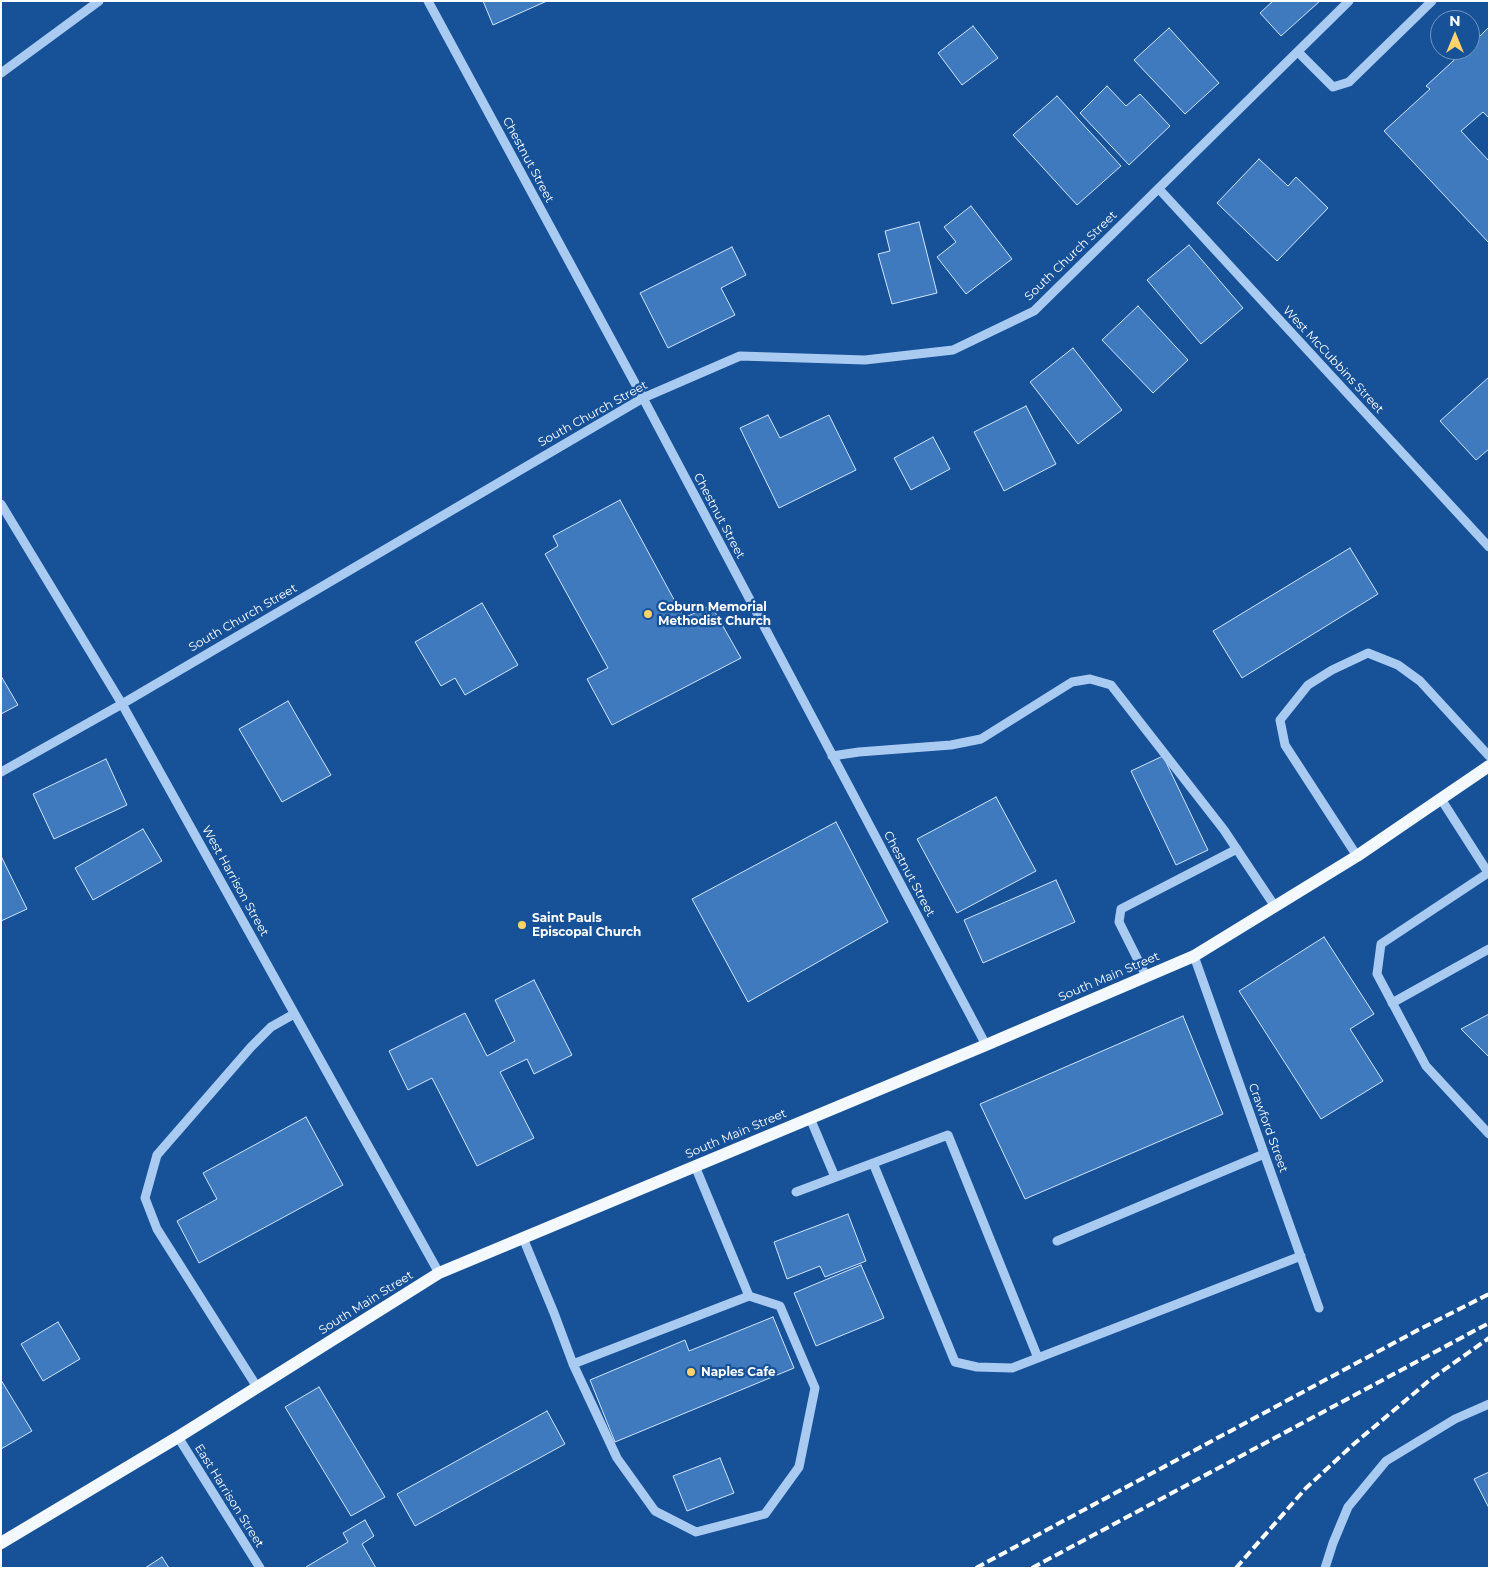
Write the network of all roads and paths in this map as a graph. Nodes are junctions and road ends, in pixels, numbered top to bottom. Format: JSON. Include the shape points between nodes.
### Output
{"nodes":[{"id":1,"x":99,"y":1,"type":"edge"},
{"id":2,"x":428,"y":1,"type":"edge"},
{"id":3,"x":1349,"y":1,"type":"edge"},
{"id":4,"x":1432,"y":1,"type":"edge"},
{"id":5,"x":1298,"y":52,"type":"junction"},
{"id":6,"x":1,"y":74,"type":"edge"},
{"id":7,"x":1159,"y":189,"type":"junction"},
{"id":8,"x":643,"y":398,"type":"junction"},
{"id":9,"x":1,"y":504,"type":"edge"},
{"id":10,"x":1489,"y":548,"type":"edge"},
{"id":11,"x":122,"y":704,"type":"junction"},
{"id":12,"x":832,"y":756,"type":"junction"},
{"id":13,"x":1489,"y":756,"type":"edge"},
{"id":14,"x":1489,"y":766,"type":"edge"},
{"id":15,"x":1,"y":772,"type":"edge"},
{"id":16,"x":1441,"y":799,"type":"junction"},
{"id":17,"x":1237,"y":850,"type":"junction"},
{"id":18,"x":1356,"y":856,"type":"junction"},
{"id":19,"x":1488,"y":874,"type":"edge"},
{"id":20,"x":1274,"y":905,"type":"junction"},
{"id":21,"x":1489,"y":949,"type":"edge"},
{"id":22,"x":1194,"y":956,"type":"junction"},
{"id":23,"x":1146,"y":976,"type":"junction"},
{"id":24,"x":1392,"y":1003,"type":"junction"},
{"id":25,"x":294,"y":1014,"type":"junction"},
{"id":26,"x":986,"y":1045,"type":"junction"},
{"id":27,"x":810,"y":1118,"type":"junction"},
{"id":28,"x":1489,"y":1134,"type":"edge"},
{"id":29,"x":1264,"y":1154,"type":"junction"},
{"id":30,"x":873,"y":1163,"type":"junction"},
{"id":31,"x":695,"y":1166,"type":"junction"},
{"id":32,"x":835,"y":1177,"type":"junction"},
{"id":33,"x":796,"y":1192,"type":"dead end"},
{"id":34,"x":523,"y":1238,"type":"junction"},
{"id":35,"x":1057,"y":1241,"type":"dead end"},
{"id":36,"x":1301,"y":1256,"type":"junction"},
{"id":37,"x":439,"y":1273,"type":"junction"},
{"id":38,"x":749,"y":1296,"type":"junction"},
{"id":39,"x":1319,"y":1308,"type":"dead end"},
{"id":40,"x":1038,"y":1358,"type":"junction"},
{"id":41,"x":573,"y":1364,"type":"junction"},
{"id":42,"x":257,"y":1387,"type":"junction"},
{"id":43,"x":1489,"y":1404,"type":"edge"},
{"id":44,"x":178,"y":1437,"type":"junction"},
{"id":45,"x":1,"y":1543,"type":"edge"},
{"id":46,"x":260,"y":1568,"type":"edge"},
{"id":47,"x":1325,"y":1568,"type":"edge"}],
"edges":[{"from":1,"to":6,"type":"street"},
{"from":2,"to":8,"type":"street","name":"Chestnut Street"},
{"from":3,"to":5,"type":"street","name":"South Church Street"},
{"from":4,"to":5,"type":"street","via":[[1349,82],[1333,87]]},
{"from":5,"to":7,"type":"street","name":"South Church Street"},
{"from":7,"to":8,"type":"street","name":"South Church Street","via":[[1034,310],[953,350],[865,360],[740,356]]},
{"from":7,"to":10,"type":"street","name":"West McCubbins Street"},
{"from":8,"to":11,"type":"street","name":"South Church Street"},
{"from":8,"to":12,"type":"street","name":"Chestnut Street"},
{"from":9,"to":11,"type":"street","name":"West Harrison Street"},
{"from":11,"to":15,"type":"street","name":"South Church Street"},
{"from":11,"to":25,"type":"street","name":"West Harrison Street"},
{"from":12,"to":17,"type":"street","via":[[951,745],[981,739],[1072,682],[1090,680],[1111,685]]},
{"from":12,"to":26,"type":"street","name":"Chestnut Street"},
{"from":13,"to":18,"type":"street","via":[[1420,681],[1398,665],[1368,653],[1308,685],[1280,720],[1285,745]]},
{"from":14,"to":16,"type":"main road","name":"South Main Street"},
{"from":16,"to":18,"type":"main road","name":"South Main Street"},
{"from":16,"to":19,"type":"street"},
{"from":17,"to":20,"type":"street"},
{"from":17,"to":23,"type":"street","via":[[1121,909],[1119,922]]},
{"from":18,"to":20,"type":"main road","name":"South Main Street"},
{"from":19,"to":24,"type":"street","via":[[1381,944],[1377,974]]},
{"from":20,"to":22,"type":"main road","name":"South Main Street"},
{"from":21,"to":24,"type":"street"},
{"from":22,"to":23,"type":"main road","name":"South Main Street"},
{"from":22,"to":29,"type":"street","name":"Crawford Street"},
{"from":23,"to":26,"type":"main road","name":"South Main Street"},
{"from":24,"to":28,"type":"street","via":[[1426,1066]]},
{"from":25,"to":37,"type":"street","name":"West Harrison Street"},
{"from":25,"to":42,"type":"street","via":[[264,1034],[157,1155],[145,1198],[157,1229]]},
{"from":26,"to":27,"type":"main road","name":"South Main Street"},
{"from":27,"to":31,"type":"main road","name":"South Main Street"},
{"from":27,"to":32,"type":"street"},
{"from":29,"to":35,"type":"street"},
{"from":29,"to":36,"type":"street","name":"Crawford Street"},
{"from":30,"to":32,"type":"street"},
{"from":30,"to":40,"type":"street","via":[[955,1362],[1012,1368]]},
{"from":30,"to":40,"type":"street","via":[[948,1134]]},
{"from":31,"to":34,"type":"main road","name":"South Main Street"},
{"from":31,"to":38,"type":"street"},
{"from":32,"to":33,"type":"street"},
{"from":34,"to":37,"type":"main road","name":"South Main Street"},
{"from":34,"to":41,"type":"street"},
{"from":36,"to":39,"type":"street","name":"Crawford Street"},
{"from":36,"to":40,"type":"street"},
{"from":37,"to":42,"type":"main road","name":"South Main Street"},
{"from":38,"to":41,"type":"street"},
{"from":38,"to":41,"type":"street","via":[[780,1306],[815,1388],[799,1467],[765,1514],[696,1532],[655,1511],[617,1458]]},
{"from":42,"to":44,"type":"main road","name":"South Main Street"},
{"from":43,"to":47,"type":"street","via":[[1455,1419],[1386,1461],[1348,1507]]},
{"from":44,"to":45,"type":"main road","name":"South Main Street"},
{"from":44,"to":46,"type":"street","name":"East Harrison Street"}]}
